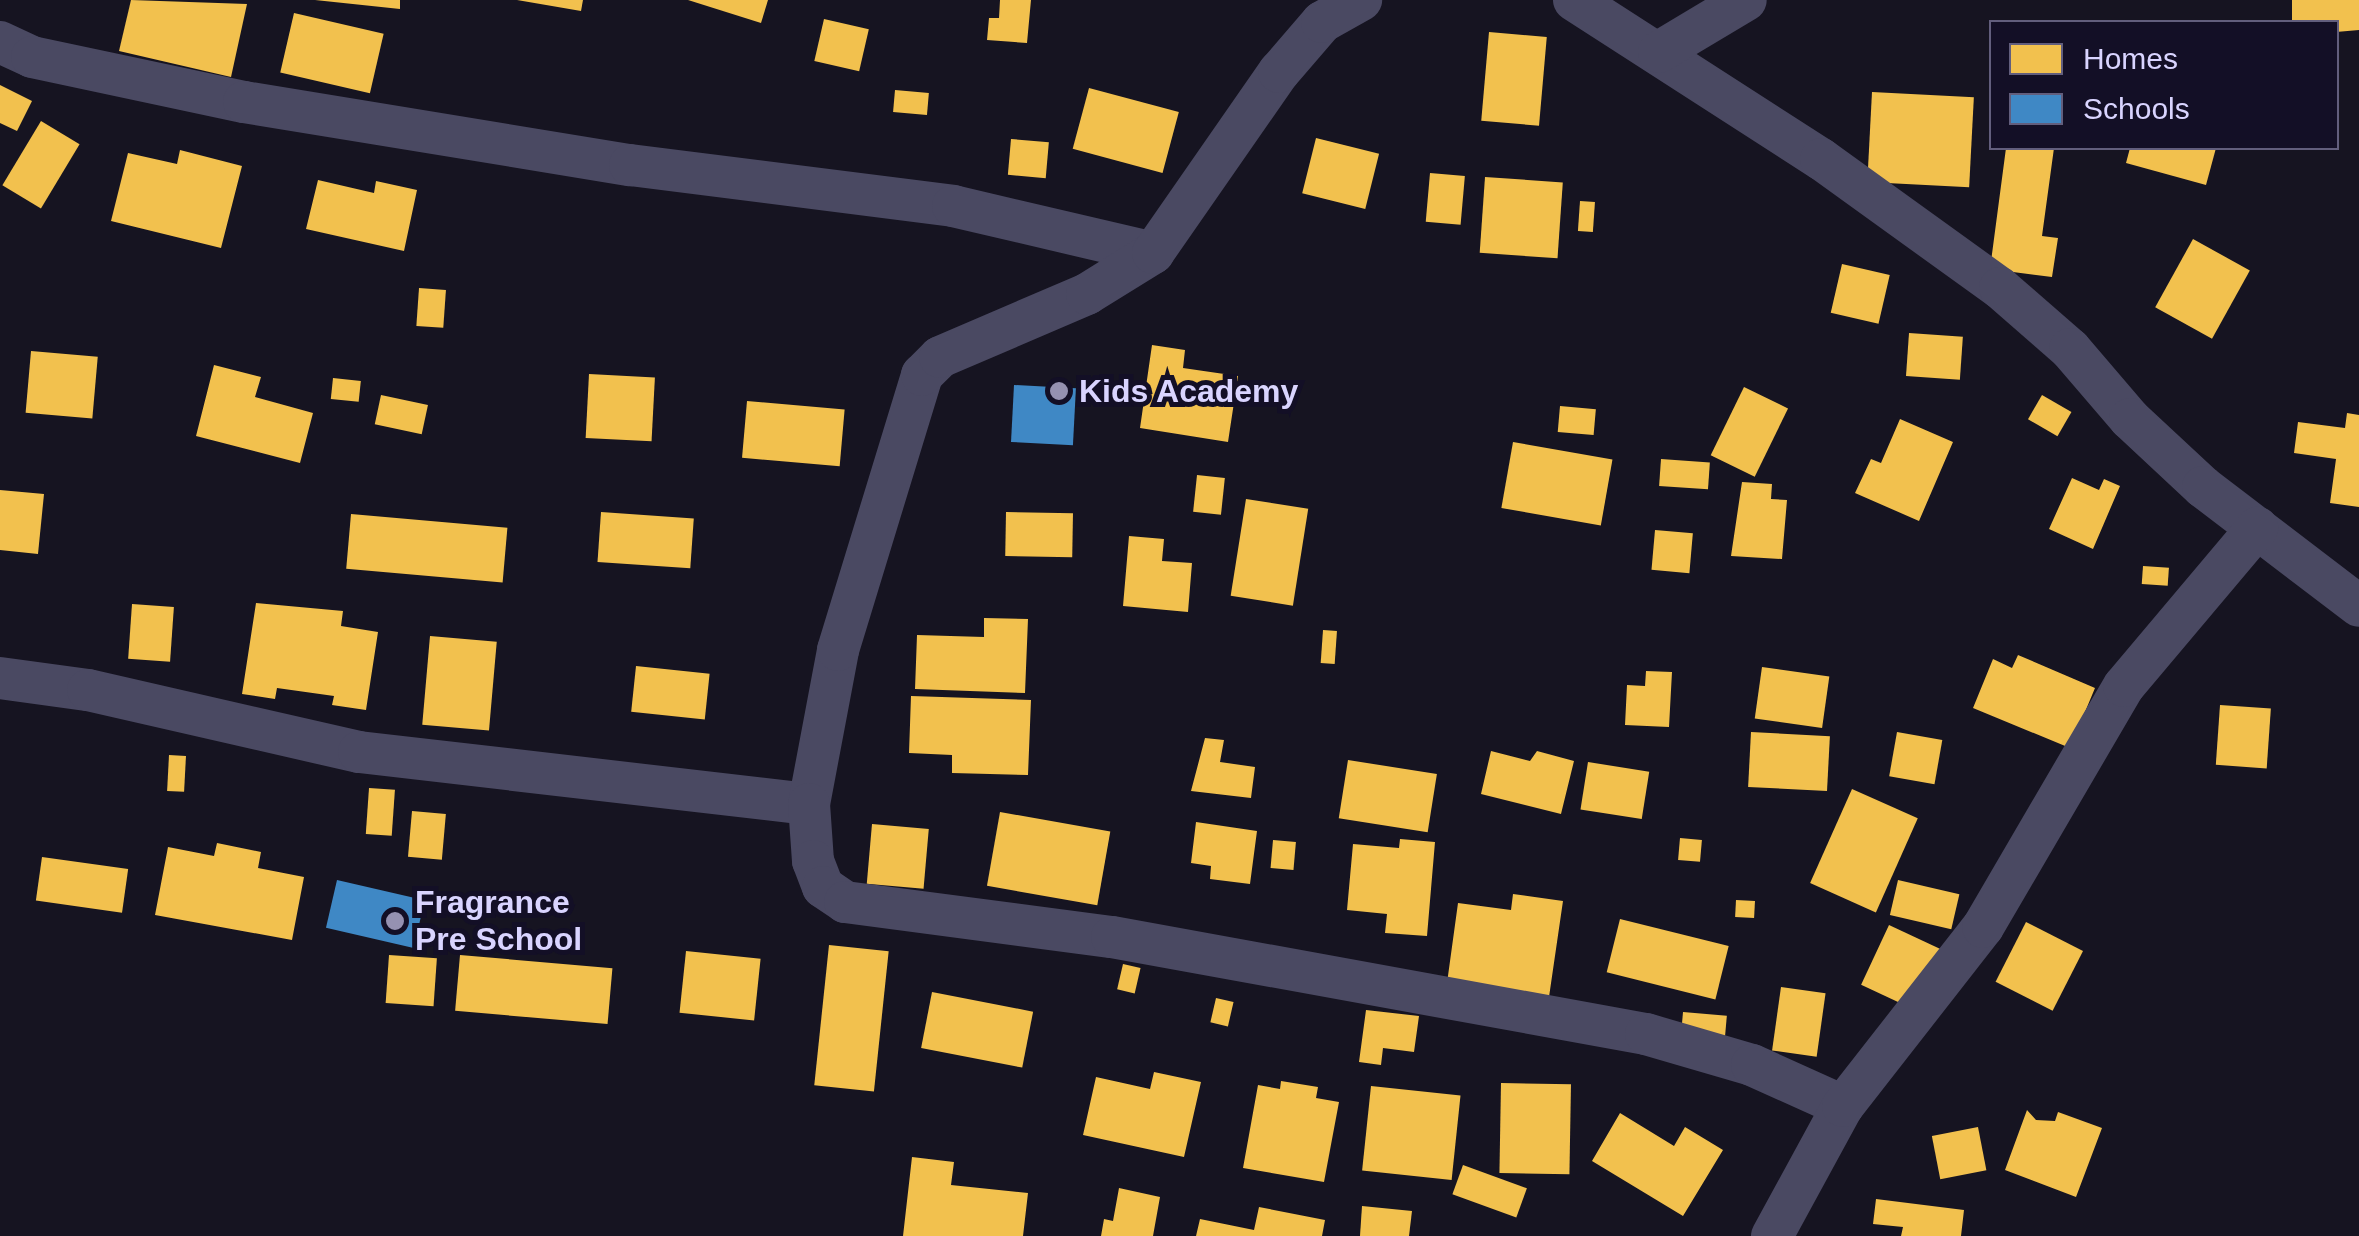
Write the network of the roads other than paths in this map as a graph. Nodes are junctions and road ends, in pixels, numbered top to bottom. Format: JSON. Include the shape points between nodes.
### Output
{"nodes":[{"id":1,"x":1361,"y":0,"type":"edge"},
{"id":2,"x":1574,"y":0,"type":"edge"},
{"id":3,"x":1746,"y":0,"type":"edge"},
{"id":4,"x":0,"y":42,"type":"edge"},
{"id":5,"x":1659,"y":52,"type":"junction"},
{"id":6,"x":1153,"y":254,"type":"junction"},
{"id":7,"x":2257,"y":528,"type":"junction"},
{"id":8,"x":2359,"y":606,"type":"edge"},
{"id":9,"x":0,"y":678,"type":"edge"},
{"id":10,"x":809,"y":804,"type":"junction"},
{"id":11,"x":1842,"y":1106,"type":"junction"},
{"id":12,"x":1772,"y":1236,"type":"edge"}],
"edges":[{"from":1,"to":6,"type":"street","via":[[1322,22],[1279,72]]},
{"from":2,"to":5,"type":"street"},
{"from":3,"to":5,"type":"street"},
{"from":4,"to":6,"type":"street","via":[[32,57],[244,102],[630,165],[954,206]]},
{"from":5,"to":7,"type":"street","via":[[2000,288],[2070,349],[2188,473]]},
{"from":6,"to":10,"type":"street","via":[[1087,294],[940,357],[922,375],[838,650]]},
{"from":7,"to":8,"type":"street"},
{"from":7,"to":11,"type":"street","via":[[2124,686],[1982,927]]},
{"from":9,"to":10,"type":"street","via":[[88,690],[359,752]]},
{"from":10,"to":11,"type":"street","via":[[812,861],[823,887],[845,902],[1112,936],[1646,1034],[1752,1065]]},
{"from":11,"to":12,"type":"street"}]}
